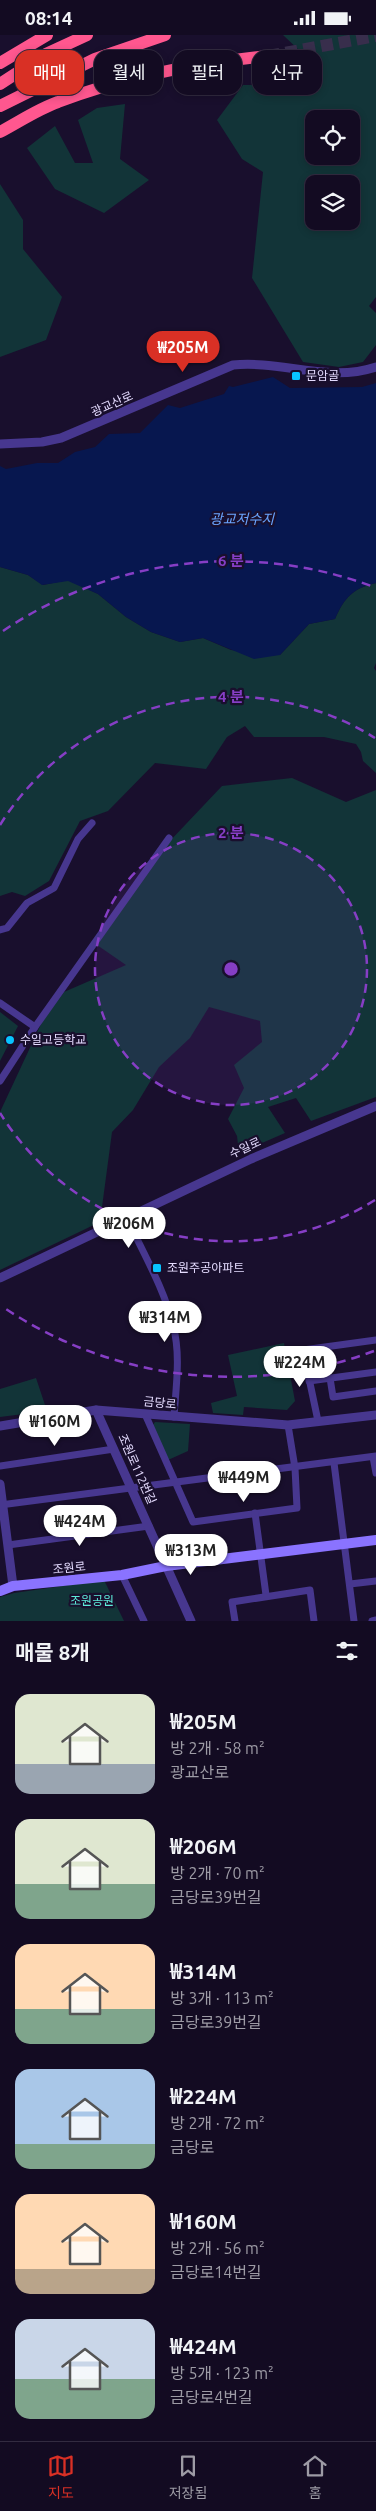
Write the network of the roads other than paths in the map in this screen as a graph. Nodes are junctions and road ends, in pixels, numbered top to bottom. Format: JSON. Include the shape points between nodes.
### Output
{"nodes":[{"id":1,"x":47,"y":35,"type":"edge"},
{"id":2,"x":87,"y":35,"type":"edge"},
{"id":3,"x":166,"y":35,"type":"edge"},
{"id":4,"x":252,"y":58,"type":"tunnel mouth"},
{"id":5,"x":0,"y":63,"type":"edge"},
{"id":6,"x":0,"y":84,"type":"edge"},
{"id":7,"x":0,"y":106,"type":"edge"},
{"id":8,"x":0,"y":131,"type":"edge"},
{"id":9,"x":376,"y":367,"type":"edge"},
{"id":10,"x":0,"y":445,"type":"edge"},
{"id":11,"x":92,"y":823,"type":"dead end"},
{"id":12,"x":169,"y":838,"type":"dead end"},
{"id":13,"x":0,"y":930,"type":"edge"},
{"id":14,"x":0,"y":1003,"type":"edge"},
{"id":15,"x":35,"y":1027,"type":"junction"},
{"id":16,"x":0,"y":1081,"type":"edge"},
{"id":17,"x":376,"y":1105,"type":"edge"},
{"id":18,"x":127,"y":1218,"type":"junction"},
{"id":19,"x":0,"y":1279,"type":"edge"},
{"id":20,"x":376,"y":1340,"type":"edge"},
{"id":21,"x":376,"y":1372,"type":"edge"},
{"id":22,"x":330,"y":1378,"type":"junction"},
{"id":23,"x":309,"y":1381,"type":"junction"},
{"id":24,"x":376,"y":1391,"type":"edge"},
{"id":25,"x":96,"y":1410,"type":"junction"},
{"id":26,"x":144,"y":1414,"type":"junction"},
{"id":27,"x":376,"y":1415,"type":"edge"},
{"id":28,"x":174,"y":1417,"type":"junction"},
{"id":29,"x":318,"y":1421,"type":"junction"},
{"id":30,"x":288,"y":1425,"type":"junction"},
{"id":31,"x":0,"y":1426,"type":"edge"},
{"id":32,"x":114,"y":1449,"type":"junction"},
{"id":33,"x":375,"y":1456,"type":"edge"},
{"id":34,"x":334,"y":1463,"type":"junction"},
{"id":35,"x":0,"y":1466,"type":"edge"},
{"id":36,"x":295,"y":1467,"type":"junction"},
{"id":37,"x":376,"y":1473,"type":"edge"},
{"id":38,"x":174,"y":1483,"type":"junction"},
{"id":39,"x":0,"y":1484,"type":"edge"},
{"id":40,"x":132,"y":1489,"type":"junction"},
{"id":41,"x":1,"y":1505,"type":"edge"},
{"id":42,"x":255,"y":1513,"type":"junction"},
{"id":43,"x":148,"y":1526,"type":"junction"},
{"id":44,"x":376,"y":1540,"type":"edge"},
{"id":45,"x":344,"y":1543,"type":"junction"},
{"id":46,"x":8,"y":1545,"type":"junction"},
{"id":47,"x":260,"y":1554,"type":"junction"},
{"id":48,"x":166,"y":1566,"type":"junction"},
{"id":49,"x":122,"y":1575,"type":"junction"},
{"id":50,"x":376,"y":1581,"type":"edge"},
{"id":51,"x":350,"y":1584,"type":"junction"},
{"id":52,"x":13,"y":1587,"type":"junction"},
{"id":53,"x":0,"y":1591,"type":"edge"},
{"id":54,"x":266,"y":1595,"type":"junction"},
{"id":55,"x":376,"y":1620,"type":"edge"},
{"id":56,"x":144,"y":1621,"type":"edge"},
{"id":57,"x":191,"y":1621,"type":"edge"},
{"id":58,"x":235,"y":1621,"type":"edge"},
{"id":59,"x":314,"y":1621,"type":"edge"},
{"id":60,"x":354,"y":1621,"type":"edge"},
{"id":61,"x":372,"y":1621,"type":"edge"}],
"edges":[{"from":1,"to":5,"type":"highway"},
{"from":2,"to":6,"type":"highway","via":[[46,54]]},
{"from":3,"to":7,"type":"highway","via":[[94,59]]},
{"from":4,"to":8,"type":"highway","via":[[157,72],[57,102]]},
{"from":9,"to":10,"type":"street","name":"광교산로","via":[[343,375],[233,365],[61,438]]},
{"from":11,"to":13,"type":"street","via":[[78,839],[54,887],[27,903],[7,928]]},
{"from":12,"to":15,"type":"street"},
{"from":14,"to":15,"type":"street"},
{"from":15,"to":16,"type":"street"},
{"from":17,"to":18,"type":"street","name":"수일로"},
{"from":18,"to":19,"type":"street","name":"수일로"},
{"from":18,"to":28,"type":"street","via":[[165,1298],[174,1325],[178,1362]]},
{"from":20,"to":23,"type":"street","via":[[302,1350]]},
{"from":21,"to":22,"type":"street"},
{"from":22,"to":23,"type":"street"},
{"from":22,"to":24,"type":"street","via":[[333,1397]]},
{"from":23,"to":29,"type":"street"},
{"from":25,"to":26,"type":"street","name":"금당로"},
{"from":25,"to":31,"type":"street","name":"금당로"},
{"from":25,"to":32,"type":"street","name":"조원로112번길"},
{"from":26,"to":28,"type":"street","name":"금당로"},
{"from":26,"to":38,"type":"street"},
{"from":27,"to":29,"type":"street","name":"금당로"},
{"from":28,"to":30,"type":"street","name":"금당로"},
{"from":29,"to":30,"type":"street","name":"금당로"},
{"from":30,"to":36,"type":"street"},
{"from":32,"to":35,"type":"street"},
{"from":32,"to":40,"type":"street","name":"조원로112번길"},
{"from":33,"to":34,"type":"street"},
{"from":33,"to":37,"type":"street"},
{"from":34,"to":36,"type":"street"},
{"from":34,"to":45,"type":"street"},
{"from":36,"to":38,"type":"street"},
{"from":36,"to":42,"type":"street","via":[[297,1507]]},
{"from":38,"to":40,"type":"street"},
{"from":38,"to":42,"type":"street","via":[[193,1522]]},
{"from":39,"to":41,"type":"street"},
{"from":40,"to":41,"type":"street"},
{"from":40,"to":43,"type":"street","name":"조원로112번길"},
{"from":41,"to":46,"type":"street"},
{"from":42,"to":47,"type":"street"},
{"from":43,"to":46,"type":"street"},
{"from":43,"to":48,"type":"street","name":"조원로112번길"},
{"from":44,"to":45,"type":"main road","name":"조원로"},
{"from":45,"to":47,"type":"main road","name":"조원로"},
{"from":45,"to":51,"type":"street"},
{"from":46,"to":52,"type":"street"},
{"from":47,"to":48,"type":"main road","name":"조원로"},
{"from":47,"to":54,"type":"street"},
{"from":48,"to":49,"type":"main road","name":"조원로"},
{"from":48,"to":57,"type":"street","name":"조원로112번길"},
{"from":49,"to":52,"type":"main road","name":"조원로"},
{"from":49,"to":56,"type":"street"},
{"from":50,"to":51,"type":"street"},
{"from":51,"to":60,"type":"street"},
{"from":52,"to":53,"type":"main road","name":"조원로"},
{"from":54,"to":58,"type":"street","via":[[232,1602]]},
{"from":54,"to":59,"type":"street","via":[[310,1590]]},
{"from":55,"to":61,"type":"street"}]}
